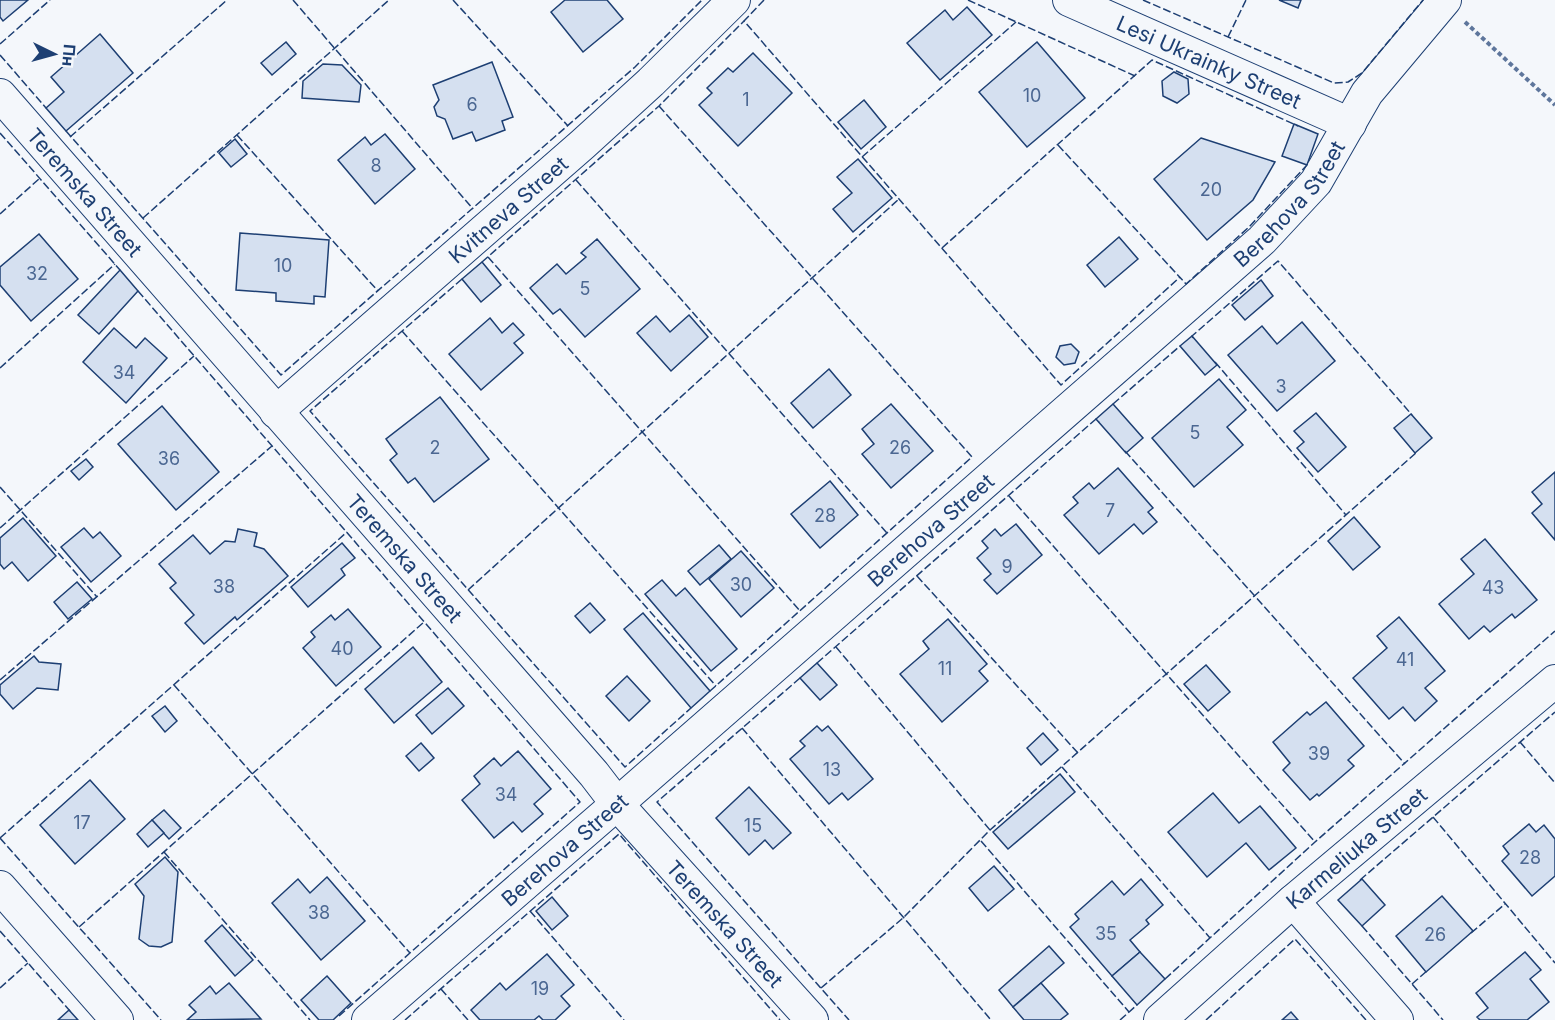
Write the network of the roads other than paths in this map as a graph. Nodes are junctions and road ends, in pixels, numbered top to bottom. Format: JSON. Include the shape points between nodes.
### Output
{"nodes":[{"id":1,"x":734,"y":0,"type":"edge"},
{"id":2,"x":1069,"y":0,"type":"edge"},
{"id":3,"x":1444,"y":1,"type":"edge"},
{"id":4,"x":0,"y":95,"type":"edge"},
{"id":5,"x":1350,"y":124,"type":"junction"},
{"id":6,"x":276,"y":412,"type":"junction"},
{"id":7,"x":1555,"y":681,"type":"edge"},
{"id":8,"x":617,"y":804,"type":"junction"},
{"id":9,"x":0,"y":887,"type":"edge"},
{"id":10,"x":1293,"y":901,"type":"junction"},
{"id":11,"x":117,"y":1020,"type":"edge"},
{"id":12,"x":368,"y":1020,"type":"edge"},
{"id":13,"x":812,"y":1020,"type":"edge"},
{"id":14,"x":1160,"y":1020,"type":"edge"},
{"id":15,"x":1397,"y":1020,"type":"edge"}],
"edges":[{"from":1,"to":6,"type":"street","name":"Kvitneva Street","via":[[592,136]]},
{"from":2,"to":5,"type":"street","name":"Lesi Ukrainky Street"},
{"from":3,"to":5,"type":"street","name":"Berehova Street","via":[[1367,93]]},
{"from":4,"to":6,"type":"street","name":"Teremska Street"},
{"from":5,"to":8,"type":"street","name":"Berehova Street","via":[[1316,182],[1262,240]]},
{"from":6,"to":8,"type":"street","name":"Teremska Street"},
{"from":7,"to":10,"type":"street","name":"Karmeliuka Street"},
{"from":8,"to":12,"type":"street","name":"Berehova Street"},
{"from":8,"to":13,"type":"street","name":"Teremska Street"},
{"from":9,"to":11,"type":"street"},
{"from":10,"to":14,"type":"street","name":"Karmeliuka Street"},
{"from":10,"to":15,"type":"street"}]}
